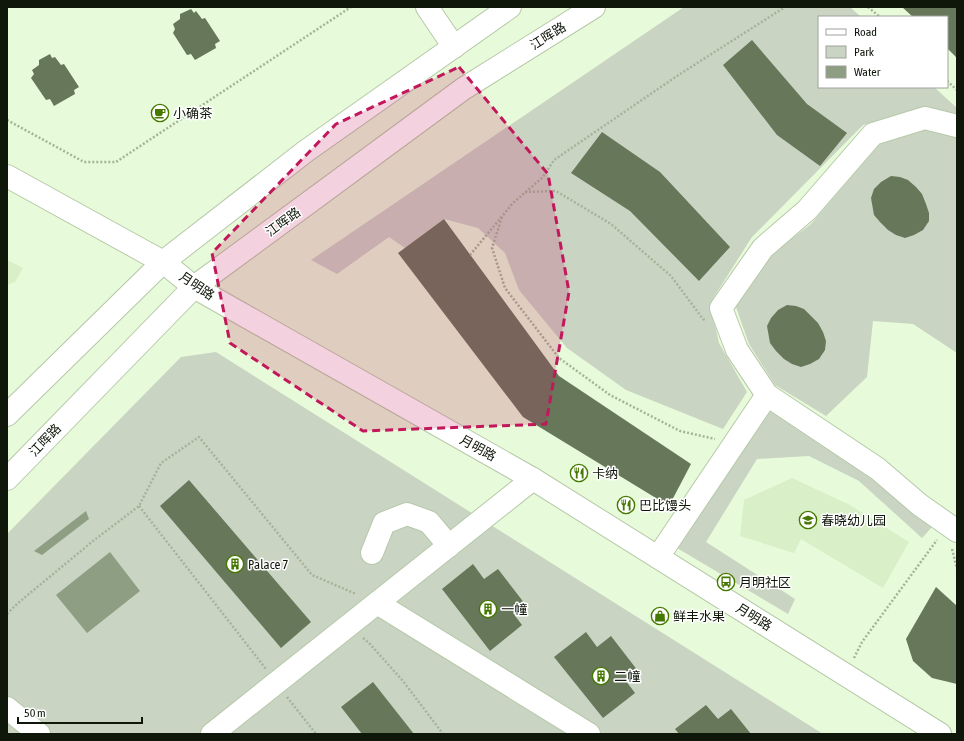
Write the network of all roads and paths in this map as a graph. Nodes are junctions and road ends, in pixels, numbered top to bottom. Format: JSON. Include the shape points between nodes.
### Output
{"nodes":[{"id":1,"x":351,"y":7,"type":"edge"},
{"id":2,"x":427,"y":7,"type":"edge"},
{"id":3,"x":510,"y":7,"type":"edge"},
{"id":4,"x":594,"y":7,"type":"edge"},
{"id":5,"x":785,"y":7,"type":"edge"},
{"id":6,"x":868,"y":7,"type":"edge"},
{"id":7,"x":879,"y":16,"type":"edge"},
{"id":8,"x":454,"y":47,"type":"junction"},
{"id":9,"x":948,"y":81,"type":"edge"},
{"id":10,"x":957,"y":90,"type":"edge"},
{"id":11,"x":7,"y":120,"type":"edge"},
{"id":12,"x":957,"y":126,"type":"edge"},
{"id":13,"x":7,"y":176,"type":"edge"},
{"id":14,"x":525,"y":192,"type":"junction"},
{"id":15,"x":503,"y":215,"type":"junction"},
{"id":16,"x":470,"y":255,"type":"dead end"},
{"id":17,"x":163,"y":262,"type":"junction"},
{"id":18,"x":194,"y":287,"type":"junction"},
{"id":19,"x":730,"y":334,"type":"junction"},
{"id":20,"x":767,"y":396,"type":"junction"},
{"id":21,"x":7,"y":415,"type":"edge"},
{"id":22,"x":734,"y":444,"type":"junction"},
{"id":23,"x":7,"y":479,"type":"edge"},
{"id":24,"x":533,"y":479,"type":"junction"},
{"id":25,"x":139,"y":506,"type":"junction"},
{"id":26,"x":953,"y":528,"type":"edge"},
{"id":27,"x":449,"y":546,"type":"junction"},
{"id":28,"x":372,"y":553,"type":"dead end"},
{"id":29,"x":658,"y":558,"type":"junction"},
{"id":30,"x":377,"y":603,"type":"junction"},
{"id":31,"x":7,"y":614,"type":"edge"},
{"id":32,"x":348,"y":626,"type":"junction"},
{"id":33,"x":846,"y":675,"type":"junction"},
{"id":34,"x":277,"y":683,"type":"junction"},
{"id":35,"x":7,"y":708,"type":"edge"},
{"id":36,"x":39,"y":734,"type":"edge"},
{"id":37,"x":212,"y":734,"type":"edge"},
{"id":38,"x":316,"y":734,"type":"edge"},
{"id":39,"x":443,"y":734,"type":"edge"},
{"id":40,"x":589,"y":734,"type":"edge"},
{"id":41,"x":940,"y":734,"type":"edge"}],
"edges":[{"from":1,"to":11,"type":"path","via":[[116,162],[84,162]]},
{"from":2,"to":8,"type":"street"},
{"from":3,"to":8,"type":"street"},
{"from":4,"to":18,"type":"street","name":"江晖路","via":[[463,89]]},
{"from":5,"to":14,"type":"path","via":[[677,76],[554,160],[544,177]]},
{"from":6,"to":7,"type":"path"},
{"from":8,"to":17,"type":"street","via":[[306,151]]},
{"from":9,"to":10,"type":"path"},
{"from":12,"to":19,"type":"street","via":[[925,118],[873,134],[807,210],[763,248],[721,308]]},
{"from":13,"to":17,"type":"street","name":"月明路"},
{"from":14,"to":15,"type":"path"},
{"from":14,"to":19,"type":"path","via":[[556,191],[611,224],[671,276],[703,319]]},
{"from":15,"to":16,"type":"path"},
{"from":15,"to":22,"type":"path","via":[[492,248],[506,288],[559,358],[610,395],[680,431]]},
{"from":17,"to":18,"type":"street","name":"月明路"},
{"from":17,"to":21,"type":"street"},
{"from":18,"to":23,"type":"street","name":"江晖路"},
{"from":18,"to":24,"type":"street","name":"月明路"},
{"from":19,"to":20,"type":"street","via":[[737,350]]},
{"from":20,"to":22,"type":"street"},
{"from":20,"to":26,"type":"street","via":[[878,469],[920,505]]},
{"from":22,"to":29,"type":"street"},
{"from":24,"to":27,"type":"street"},
{"from":24,"to":29,"type":"street","name":"月明路"},
{"from":25,"to":30,"type":"path","via":[[161,463],[199,437],[312,575]]},
{"from":25,"to":31,"type":"path","via":[[93,541]]},
{"from":25,"to":34,"type":"path"},
{"from":26,"to":33,"type":"path","via":[[862,642]]},
{"from":27,"to":28,"type":"street","via":[[429,522],[407,514],[384,523]]},
{"from":27,"to":30,"type":"street"},
{"from":29,"to":33,"type":"street","name":"月明路"},
{"from":30,"to":32,"type":"street"},
{"from":30,"to":40,"type":"street"},
{"from":32,"to":34,"type":"street"},
{"from":32,"to":39,"type":"path","via":[[369,643],[403,681]]},
{"from":33,"to":41,"type":"street","name":"月明路"},
{"from":34,"to":37,"type":"street"},
{"from":34,"to":38,"type":"path"},
{"from":35,"to":36,"type":"street"}]}
